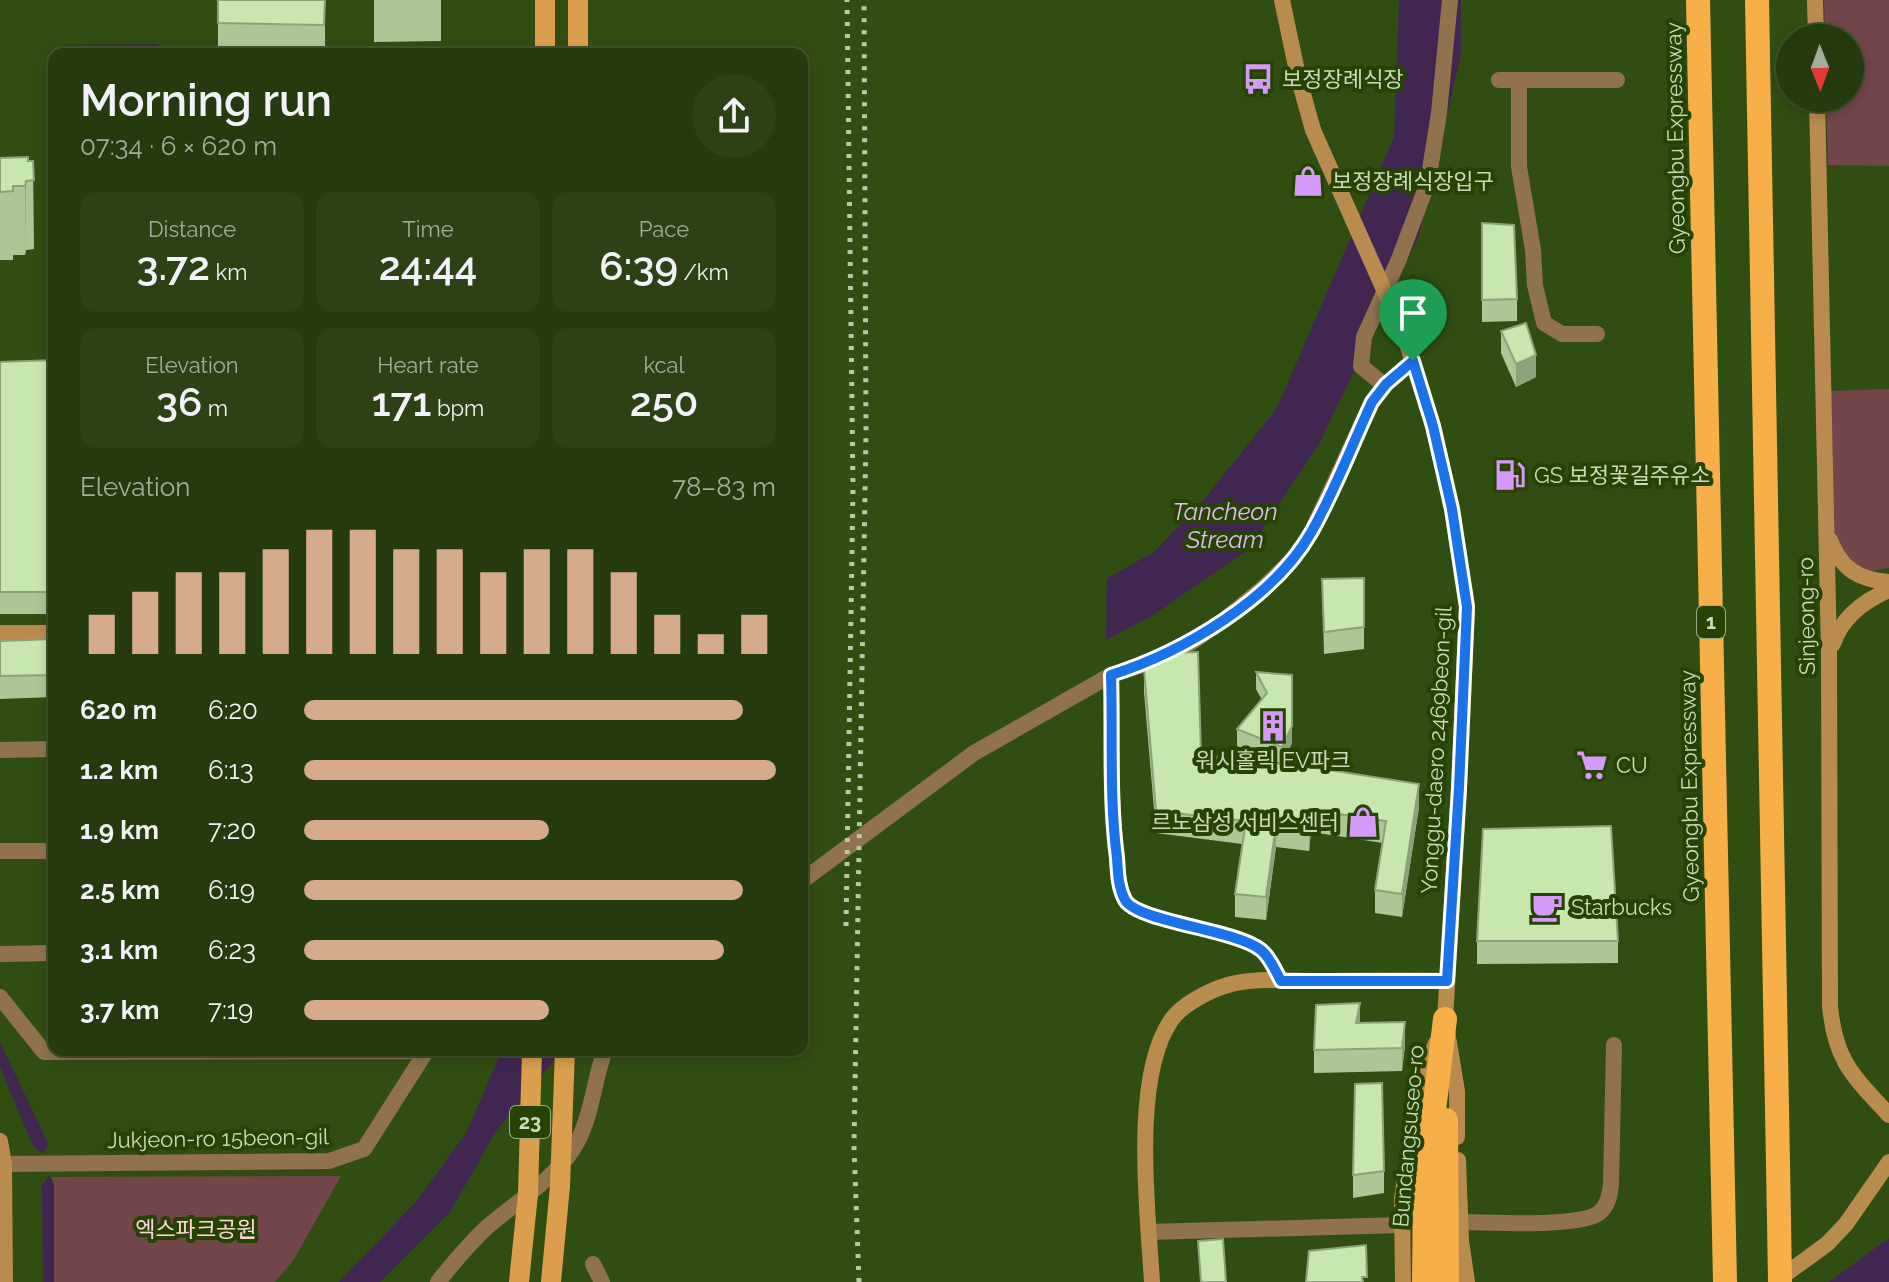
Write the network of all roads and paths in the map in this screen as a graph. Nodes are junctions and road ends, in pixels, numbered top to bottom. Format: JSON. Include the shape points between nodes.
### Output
{"nodes":[{"id":1,"x":545,"y":0,"type":"edge"},
{"id":2,"x":578,"y":0,"type":"edge"},
{"id":3,"x":1282,"y":0,"type":"edge"},
{"id":4,"x":1450,"y":0,"type":"edge"},
{"id":5,"x":1698,"y":0,"type":"edge"},
{"id":6,"x":1757,"y":0,"type":"edge"},
{"id":7,"x":1815,"y":0,"type":"edge"},
{"id":8,"x":1816,"y":24,"type":"edge"},
{"id":9,"x":545,"y":48,"type":"edge"},
{"id":10,"x":578,"y":48,"type":"edge"},
{"id":11,"x":1499,"y":80,"type":"dead end"},
{"id":12,"x":1519,"y":80,"type":"junction"},
{"id":13,"x":1617,"y":80,"type":"dead end"},
{"id":14,"x":1817,"y":112,"type":"edge"},
{"id":15,"x":1597,"y":334,"type":"dead end"},
{"id":16,"x":1413,"y":361,"type":"junction"},
{"id":17,"x":1384,"y":385,"type":"junction"},
{"id":18,"x":1827,"y":531,"type":"junction"},
{"id":19,"x":1889,"y":582,"type":"edge"},
{"id":20,"x":1889,"y":590,"type":"edge"},
{"id":21,"x":0,"y":633,"type":"edge"},
{"id":22,"x":48,"y":633,"type":"edge"},
{"id":23,"x":1829,"y":653,"type":"junction"},
{"id":24,"x":1111,"y":675,"type":"junction"},
{"id":25,"x":48,"y":749,"type":"edge"},
{"id":26,"x":0,"y":750,"type":"edge"},
{"id":27,"x":0,"y":851,"type":"edge"},
{"id":28,"x":48,"y":851,"type":"edge"},
{"id":29,"x":808,"y":877,"type":"edge"},
{"id":30,"x":48,"y":953,"type":"edge"},
{"id":31,"x":0,"y":954,"type":"edge"},
{"id":32,"x":1281,"y":981,"type":"junction"},
{"id":33,"x":1447,"y":981,"type":"junction"},
{"id":34,"x":0,"y":997,"type":"edge"},
{"id":35,"x":1445,"y":1019,"type":"junction"},
{"id":36,"x":1614,"y":1045,"type":"dead end"},
{"id":37,"x":48,"y":1052,"type":"edge"},
{"id":38,"x":423,"y":1056,"type":"edge"},
{"id":39,"x":532,"y":1056,"type":"edge"},
{"id":40,"x":565,"y":1056,"type":"edge"},
{"id":41,"x":603,"y":1056,"type":"edge"},
{"id":42,"x":1889,"y":1115,"type":"edge"},
{"id":43,"x":0,"y":1141,"type":"edge"},
{"id":44,"x":1889,"y":1162,"type":"edge"},
{"id":45,"x":4,"y":1164,"type":"junction"},
{"id":46,"x":1460,"y":1222,"type":"junction"},
{"id":47,"x":1402,"y":1225,"type":"junction"},
{"id":48,"x":1149,"y":1232,"type":"junction"},
{"id":49,"x":593,"y":1264,"type":"dead end"},
{"id":50,"x":5,"y":1282,"type":"edge"},
{"id":51,"x":438,"y":1282,"type":"edge"},
{"id":52,"x":519,"y":1282,"type":"edge"},
{"id":53,"x":551,"y":1282,"type":"edge"},
{"id":54,"x":602,"y":1282,"type":"edge"},
{"id":55,"x":1152,"y":1282,"type":"edge"},
{"id":56,"x":1403,"y":1282,"type":"edge"},
{"id":57,"x":1424,"y":1282,"type":"edge"},
{"id":58,"x":1447,"y":1282,"type":"edge"},
{"id":59,"x":1467,"y":1282,"type":"edge"},
{"id":60,"x":1725,"y":1282,"type":"edge"},
{"id":61,"x":1774,"y":1282,"type":"edge"},
{"id":62,"x":1780,"y":1282,"type":"edge"}],
"edges":[{"from":1,"to":9,"type":"main road"},
{"from":2,"to":10,"type":"main road"},
{"from":3,"to":16,"type":"street","name":"Yonggu-daero 2469beon-gil","bridge":true,"via":[[1313,130]]},
{"from":4,"to":17,"type":"street","via":[[1428,182],[1364,337],[1361,366]]},
{"from":5,"to":60,"type":"highway","name":"Gyeongbu Expressway","number":"1"},
{"from":6,"to":62,"type":"highway","bridge":true},
{"from":7,"to":8,"type":"street"},
{"from":11,"to":12,"type":"street"},
{"from":12,"to":13,"type":"street"},
{"from":12,"to":15,"type":"street","via":[[1519,167],[1544,323],[1562,334]]},
{"from":14,"to":18,"type":"street","name":"Sinjeong-ro"},
{"from":16,"to":17,"type":"street"},
{"from":16,"to":33,"type":"street","name":"Yonggu-daero 2469beon-gil","via":[[1452,509],[1467,607]]},
{"from":17,"to":24,"type":"street","via":[[1294,558],[1189,644]]},
{"from":18,"to":19,"type":"street","via":[[1847,568],[1861,578]]},
{"from":18,"to":23,"type":"street","name":"Sinjeong-ro"},
{"from":20,"to":23,"type":"street","via":[[1866,600],[1839,627]]},
{"from":21,"to":22,"type":"street"},
{"from":23,"to":42,"type":"street","name":"Sinjeong-ro","via":[[1833,1032],[1853,1076]]},
{"from":24,"to":29,"type":"street","via":[[974,753]]},
{"from":24,"to":32,"type":"street","via":[[1114,838],[1127,903],[1240,939],[1263,951]]},
{"from":25,"to":26,"type":"street"},
{"from":27,"to":28,"type":"street"},
{"from":30,"to":31,"type":"street"},
{"from":32,"to":33,"type":"street"},
{"from":32,"to":48,"type":"street","via":[[1228,984],[1196,1000],[1173,1017],[1158,1045],[1148,1095]]},
{"from":33,"to":35,"type":"street","name":"Yonggu-daero 2469beon-gil"},
{"from":34,"to":37,"type":"street","name":"Jukjeon-ro 15beon-gil"},
{"from":35,"to":46,"type":"street","via":[[1457,1091]]},
{"from":35,"to":47,"type":"street","via":[[1421,1081]]},
{"from":35,"to":57,"type":"highway","name":"Bundangsuseo-ro","via":[[1425,1186]]},
{"from":35,"to":58,"type":"highway","name":"Bundangsuseo-ro"},
{"from":36,"to":46,"type":"street","via":[[1611,1184],[1603,1209],[1572,1221]]},
{"from":38,"to":45,"type":"street","name":"Jukjeon-ro 15beon-gil","via":[[364,1149],[329,1161]]},
{"from":39,"to":52,"type":"main road","number":"23","bridge":true},
{"from":40,"to":53,"type":"main road","number":"23","bridge":true},
{"from":41,"to":51,"type":"street","via":[[573,1150],[485,1229]]},
{"from":43,"to":45,"type":"street"},
{"from":44,"to":61,"type":"street","via":[[1827,1244]]},
{"from":45,"to":50,"type":"street"},
{"from":46,"to":59,"type":"street"},
{"from":47,"to":48,"type":"street"},
{"from":47,"to":56,"type":"street"},
{"from":48,"to":55,"type":"street"},
{"from":49,"to":54,"type":"street"}]}
